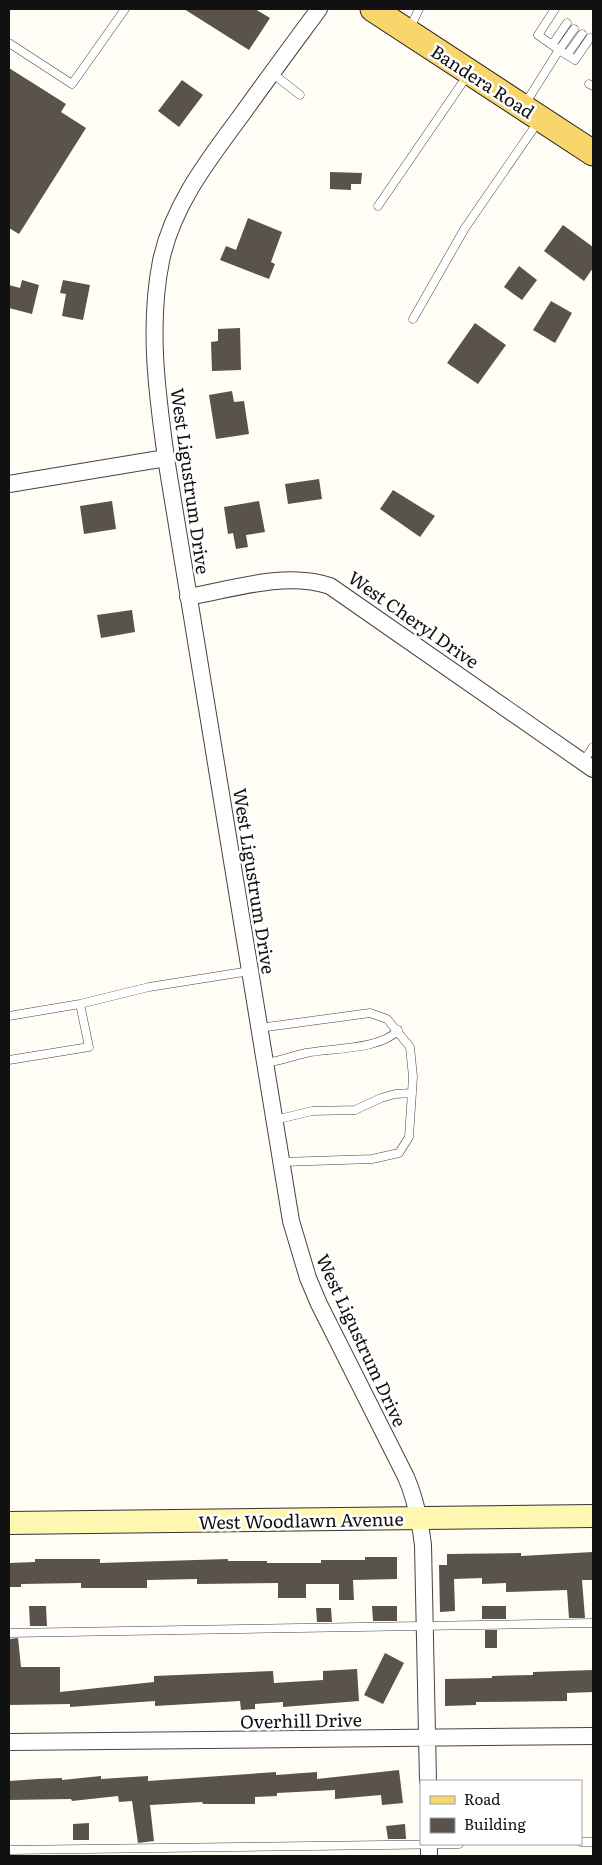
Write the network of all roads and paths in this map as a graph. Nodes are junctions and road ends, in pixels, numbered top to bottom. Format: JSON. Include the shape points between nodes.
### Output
{"nodes":[{"id":1,"x":125,"y":9,"type":"edge"},
{"id":2,"x":319,"y":9,"type":"edge"},
{"id":3,"x":373,"y":9,"type":"edge"},
{"id":4,"x":419,"y":9,"type":"edge"},
{"id":5,"x":555,"y":9,"type":"edge"},
{"id":6,"x":570,"y":26,"type":"dead end"},
{"id":7,"x":409,"y":32,"type":"junction"},
{"id":8,"x":582,"y":34,"type":"dead end"},
{"id":9,"x":590,"y":38,"type":"dead end"},
{"id":10,"x":9,"y":43,"type":"edge"},
{"id":11,"x":556,"y":47,"type":"junction"},
{"id":12,"x":567,"y":55,"type":"junction"},
{"id":13,"x":469,"y":72,"type":"junction"},
{"id":14,"x":272,"y":73,"type":"junction"},
{"id":15,"x":300,"y":95,"type":"dead end"},
{"id":16,"x":532,"y":113,"type":"junction"},
{"id":17,"x":593,"y":153,"type":"edge"},
{"id":18,"x":378,"y":206,"type":"dead end"},
{"id":19,"x":413,"y":319,"type":"dead end"},
{"id":20,"x":166,"y":458,"type":"junction"},
{"id":21,"x":9,"y":484,"type":"edge"},
{"id":22,"x":188,"y":597,"type":"junction"},
{"id":23,"x":593,"y":747,"type":"edge"},
{"id":24,"x":588,"y":765,"type":"edge"},
{"id":25,"x":250,"y":971,"type":"junction"},
{"id":26,"x":80,"y":1004,"type":"junction"},
{"id":27,"x":9,"y":1016,"type":"edge"},
{"id":28,"x":259,"y":1028,"type":"junction"},
{"id":29,"x":398,"y":1030,"type":"junction"},
{"id":30,"x":9,"y":1060,"type":"edge"},
{"id":31,"x":265,"y":1063,"type":"junction"},
{"id":32,"x":412,"y":1093,"type":"junction"},
{"id":33,"x":275,"y":1120,"type":"junction"},
{"id":34,"x":282,"y":1162,"type":"junction"},
{"id":35,"x":593,"y":1516,"type":"edge"},
{"id":36,"x":420,"y":1519,"type":"junction"},
{"id":37,"x":9,"y":1523,"type":"edge"},
{"id":38,"x":593,"y":1623,"type":"edge"},
{"id":39,"x":425,"y":1625,"type":"junction"},
{"id":40,"x":9,"y":1633,"type":"edge"},
{"id":41,"x":593,"y":1736,"type":"edge"},
{"id":42,"x":427,"y":1738,"type":"junction"},
{"id":43,"x":9,"y":1742,"type":"edge"},
{"id":44,"x":428,"y":1780,"type":"edge"},
{"id":45,"x":420,"y":1844,"type":"edge"},
{"id":46,"x":9,"y":1850,"type":"edge"}],
"edges":[{"from":1,"to":10,"type":"lane","via":[[72,84]]},
{"from":2,"to":14,"type":"street","name":"West Ligustrum Drive"},
{"from":3,"to":7,"type":"main road","name":"Bandera Road"},
{"from":4,"to":7,"type":"lane"},
{"from":5,"to":11,"type":"lane","via":[[538,35]]},
{"from":6,"to":11,"type":"lane"},
{"from":7,"to":13,"type":"main road","name":"Bandera Road"},
{"from":8,"to":12,"type":"lane"},
{"from":9,"to":12,"type":"lane","via":[[575,60]]},
{"from":11,"to":12,"type":"lane"},
{"from":11,"to":16,"type":"lane"},
{"from":13,"to":16,"type":"main road","name":"Bandera Road"},
{"from":13,"to":18,"type":"lane"},
{"from":14,"to":15,"type":"lane"},
{"from":14,"to":20,"type":"street","name":"West Ligustrum Drive","via":[[203,167],[180,205],[162,261],[154,338],[157,395]]},
{"from":16,"to":17,"type":"main road","name":"Bandera Road"},
{"from":16,"to":19,"type":"lane"},
{"from":20,"to":21,"type":"street"},
{"from":20,"to":22,"type":"street","name":"West Ligustrum Drive"},
{"from":22,"to":24,"type":"street","name":"West Cheryl Drive","via":[[284,579],[315,581],[330,586]]},
{"from":22,"to":25,"type":"street","name":"West Ligustrum Drive"},
{"from":23,"to":24,"type":"lane"},
{"from":25,"to":26,"type":"lane","via":[[149,987]]},
{"from":25,"to":28,"type":"street","name":"West Ligustrum Drive"},
{"from":26,"to":27,"type":"lane"},
{"from":26,"to":30,"type":"lane","via":[[89,1047]]},
{"from":28,"to":29,"type":"lane","via":[[370,1013],[387,1018]]},
{"from":28,"to":31,"type":"street","name":"West Ligustrum Drive"},
{"from":29,"to":31,"type":"lane","via":[[393,1036],[376,1042]]},
{"from":29,"to":32,"type":"lane","via":[[410,1047]]},
{"from":31,"to":33,"type":"street","name":"West Ligustrum Drive"},
{"from":32,"to":33,"type":"lane","via":[[395,1094],[355,1110],[312,1111]]},
{"from":32,"to":34,"type":"lane","via":[[409,1137],[399,1153],[372,1159]]},
{"from":33,"to":34,"type":"street","name":"West Ligustrum Drive"},
{"from":34,"to":36,"type":"street","name":"West Ligustrum Drive","via":[[292,1221],[308,1278],[406,1477]]},
{"from":35,"to":36,"type":"street","name":"West Woodlawn Avenue"},
{"from":36,"to":37,"type":"street","name":"West Woodlawn Avenue"},
{"from":36,"to":39,"type":"street","name":"West Ligustrum Drive"},
{"from":38,"to":39,"type":"lane"},
{"from":39,"to":40,"type":"lane"},
{"from":39,"to":42,"type":"street","name":"West Ligustrum Drive"},
{"from":41,"to":42,"type":"street","name":"Overhill Drive"},
{"from":42,"to":43,"type":"street","name":"Overhill Drive"},
{"from":42,"to":44,"type":"street","name":"West Ligustrum Drive"},
{"from":45,"to":46,"type":"lane"}]}
